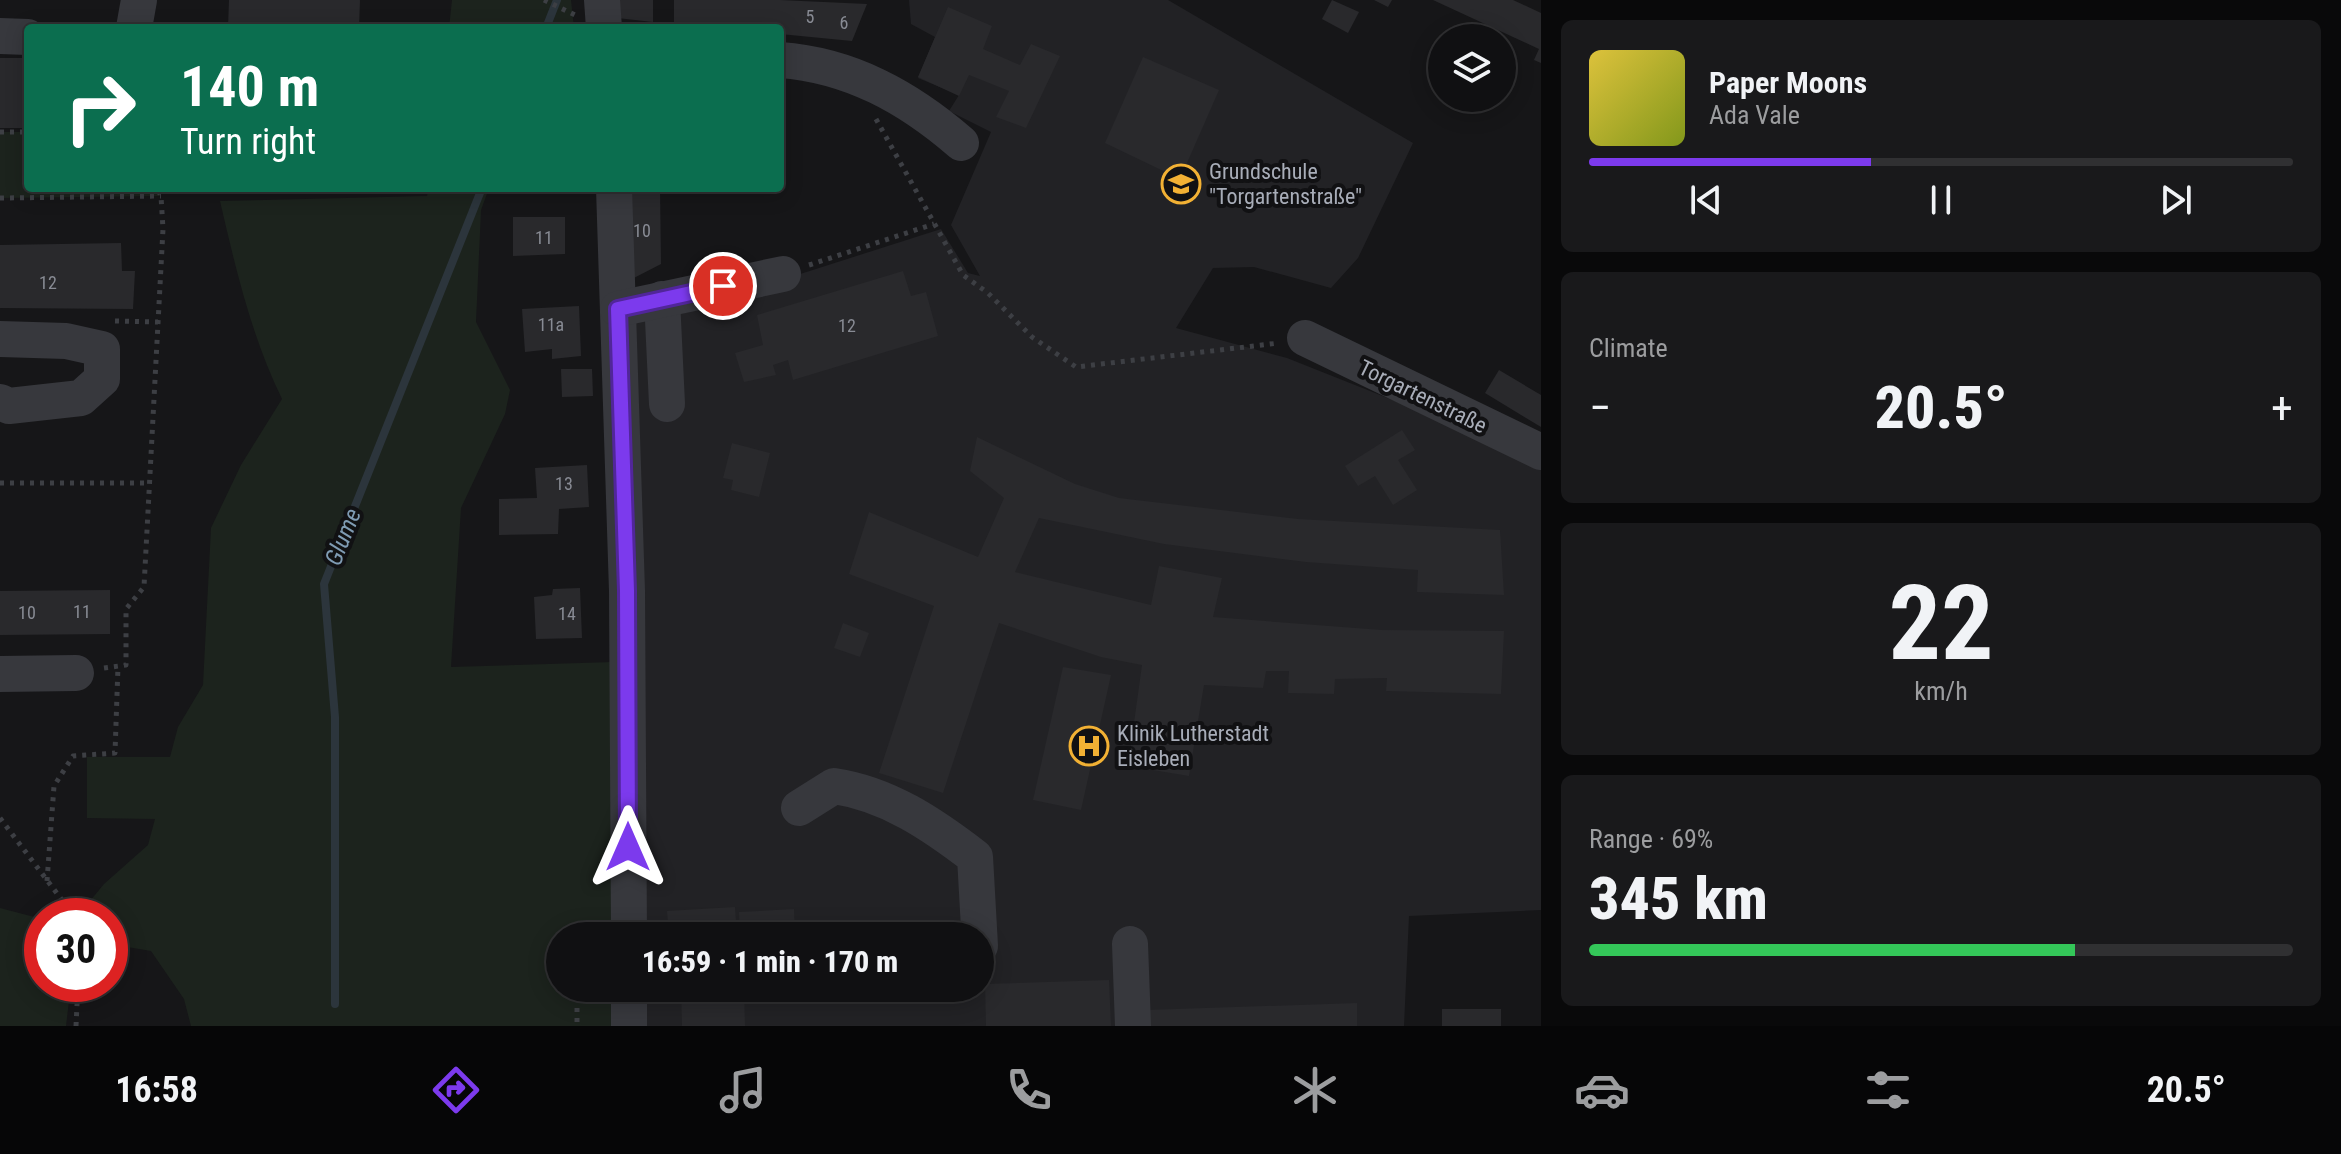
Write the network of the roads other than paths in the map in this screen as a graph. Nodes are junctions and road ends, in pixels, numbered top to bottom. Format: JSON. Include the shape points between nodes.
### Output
{"nodes":[{"id":1,"x":139,"y":0,"type":"edge"},
{"id":2,"x":586,"y":6,"type":"edge"},
{"id":3,"x":135,"y":24,"type":"edge"},
{"id":4,"x":601,"y":24,"type":"edge"},
{"id":5,"x":0,"y":36,"type":"edge"},
{"id":6,"x":24,"y":37,"type":"edge"},
{"id":7,"x":784,"y":60,"type":"edge"},
{"id":8,"x":961,"y":143,"type":"dead end"},
{"id":9,"x":614,"y":192,"type":"edge"},
{"id":10,"x":783,"y":274,"type":"road end"},
{"id":11,"x":662,"y":299,"type":"junction"},
{"id":12,"x":618,"y":309,"type":"junction"},
{"id":13,"x":1305,"y":338,"type":"road end"},
{"id":14,"x":0,"y":339,"type":"edge"},
{"id":15,"x":0,"y":402,"type":"edge"},
{"id":16,"x":667,"y":404,"type":"dead end"},
{"id":17,"x":1541,"y":452,"type":"edge"},
{"id":18,"x":76,"y":673,"type":"road end"},
{"id":19,"x":0,"y":674,"type":"edge"},
{"id":20,"x":799,"y":808,"type":"dead end"},
{"id":21,"x":629,"y":922,"type":"edge"},
{"id":22,"x":979,"y":922,"type":"edge"},
{"id":23,"x":1130,"y":944,"type":"dead end"},
{"id":24,"x":629,"y":1002,"type":"edge"},
{"id":25,"x":629,"y":1026,"type":"edge"},
{"id":26,"x":1133,"y":1026,"type":"edge"}],
"edges":[{"from":1,"to":3,"type":"street"},
{"from":2,"to":4,"type":"street"},
{"from":5,"to":6,"type":"street"},
{"from":7,"to":8,"type":"street","via":[[856,74],[934,119]]},
{"from":9,"to":12,"type":"street"},
{"from":10,"to":11,"type":"street"},
{"from":11,"to":12,"type":"street"},
{"from":11,"to":16,"type":"street"},
{"from":12,"to":21,"type":"street"},
{"from":13,"to":17,"type":"street","name":"Torgartenstraße"},
{"from":14,"to":15,"type":"street","via":[[66,341],[102,349],[102,379],[81,398],[9,406]]},
{"from":18,"to":19,"type":"street"},
{"from":20,"to":22,"type":"street","via":[[834,786],[865,790],[930,823],[975,857]]},
{"from":23,"to":26,"type":"street"},
{"from":24,"to":25,"type":"street"}]}
